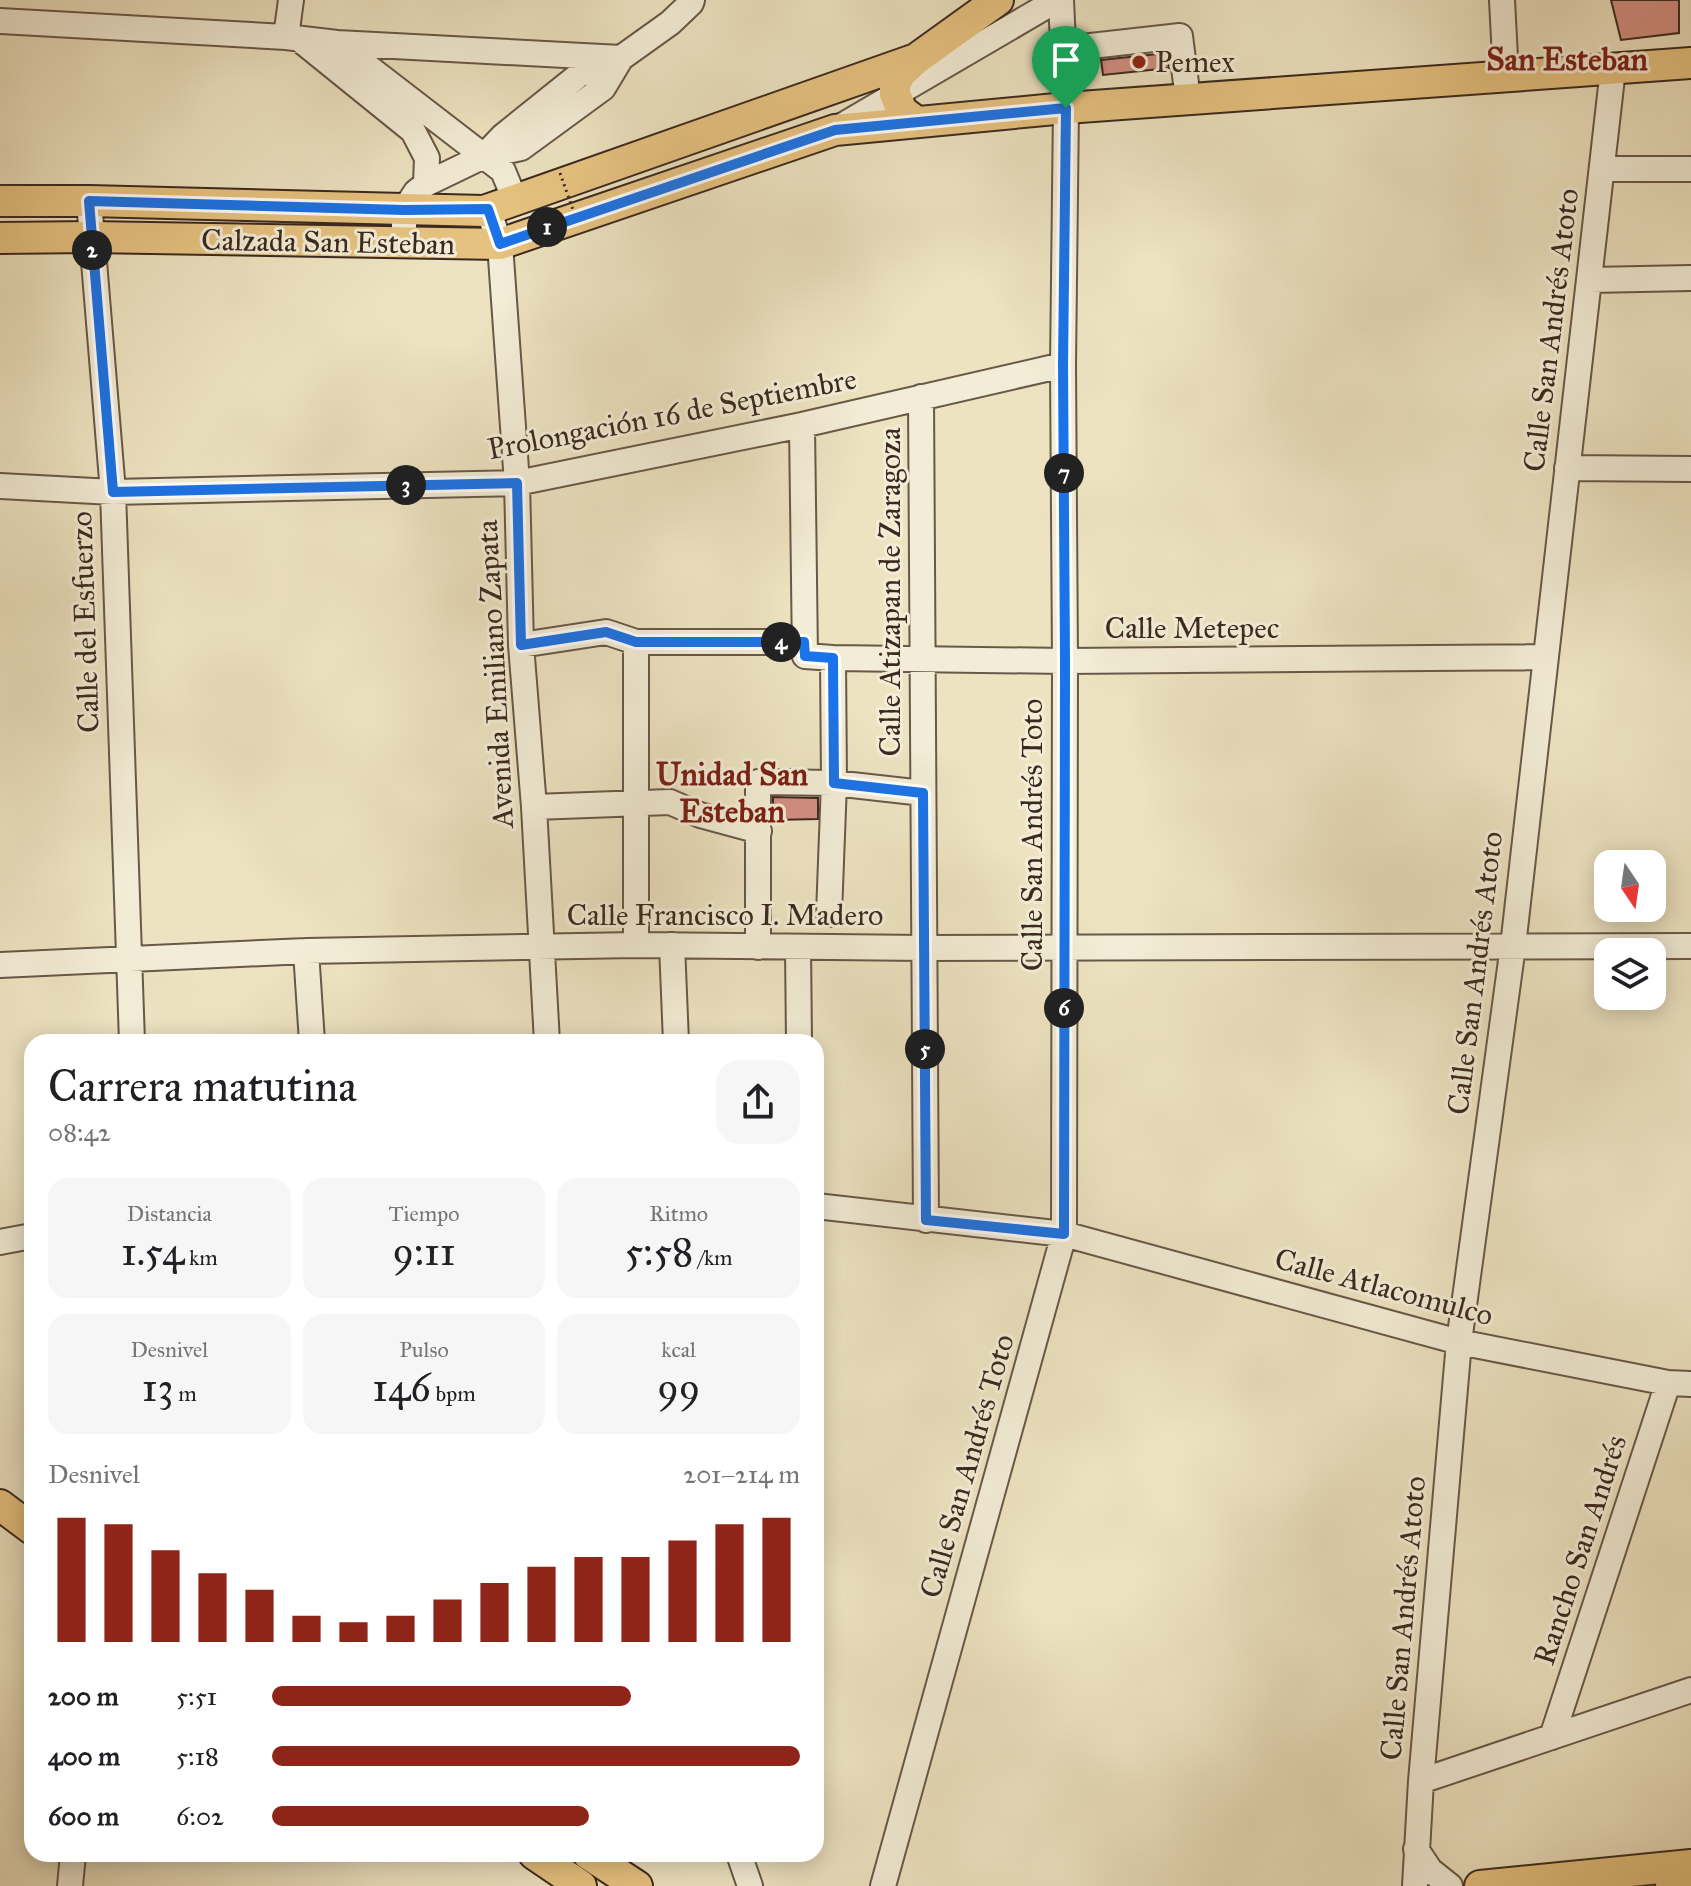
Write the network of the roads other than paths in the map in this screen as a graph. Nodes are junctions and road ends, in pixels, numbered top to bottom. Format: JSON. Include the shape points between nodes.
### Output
{"nodes":[{"id":1,"x":291,"y":0,"type":"edge"},
{"id":2,"x":692,"y":0,"type":"edge"},
{"id":3,"x":998,"y":0,"type":"edge"},
{"id":4,"x":1059,"y":0,"type":"edge"},
{"id":5,"x":1502,"y":0,"type":"edge"},
{"id":6,"x":0,"y":21,"type":"edge"},
{"id":7,"x":292,"y":37,"type":"junction"},
{"id":8,"x":337,"y":43,"type":"junction"},
{"id":9,"x":1064,"y":49,"type":"junction"},
{"id":10,"x":621,"y":58,"type":"junction"},
{"id":11,"x":916,"y":59,"type":"junction"},
{"id":12,"x":1691,"y":63,"type":"edge"},
{"id":13,"x":1613,"y":69,"type":"junction"},
{"id":14,"x":1506,"y":77,"type":"junction"},
{"id":15,"x":895,"y":94,"type":"junction"},
{"id":16,"x":1188,"y":99,"type":"junction"},
{"id":17,"x":1066,"y":108,"type":"junction"},
{"id":18,"x":917,"y":122,"type":"junction"},
{"id":19,"x":835,"y":130,"type":"junction"},
{"id":20,"x":484,"y":156,"type":"junction"},
{"id":21,"x":1602,"y":169,"type":"junction"},
{"id":22,"x":1691,"y":169,"type":"edge"},
{"id":23,"x":552,"y":181,"type":"junction"},
{"id":24,"x":426,"y":184,"type":"junction"},
{"id":25,"x":0,"y":201,"type":"edge"},
{"id":26,"x":89,"y":201,"type":"junction"},
{"id":27,"x":502,"y":205,"type":"junction"},
{"id":28,"x":297,"y":206,"type":"junction"},
{"id":29,"x":404,"y":210,"type":"junction"},
{"id":30,"x":567,"y":224,"type":"junction"},
{"id":31,"x":91,"y":237,"type":"junction"},
{"id":32,"x":0,"y":238,"type":"edge"},
{"id":33,"x":297,"y":240,"type":"junction"},
{"id":34,"x":404,"y":243,"type":"junction"},
{"id":35,"x":500,"y":244,"type":"junction"},
{"id":36,"x":1691,"y":278,"type":"edge"},
{"id":37,"x":1590,"y":280,"type":"junction"},
{"id":38,"x":1063,"y":365,"type":"junction"},
{"id":39,"x":921,"y":397,"type":"junction"},
{"id":40,"x":802,"y":425,"type":"junction"},
{"id":41,"x":1567,"y":468,"type":"junction"},
{"id":42,"x":1691,"y":469,"type":"edge"},
{"id":43,"x":517,"y":483,"type":"junction"},
{"id":44,"x":0,"y":486,"type":"edge"},
{"id":45,"x":113,"y":492,"type":"junction"},
{"id":46,"x":636,"y":642,"type":"junction"},
{"id":47,"x":804,"y":642,"type":"junction"},
{"id":48,"x":521,"y":645,"type":"junction"},
{"id":49,"x":1545,"y":657,"type":"junction"},
{"id":50,"x":833,"y":658,"type":"junction"},
{"id":51,"x":924,"y":659,"type":"junction"},
{"id":52,"x":1065,"y":661,"type":"junction"},
{"id":53,"x":834,"y":783,"type":"junction"},
{"id":54,"x":923,"y":793,"type":"junction"},
{"id":55,"x":637,"y":803,"type":"junction"},
{"id":56,"x":534,"y":807,"type":"junction"},
{"id":57,"x":759,"y":831,"type":"junction"},
{"id":58,"x":829,"y":914,"type":"dead end"},
{"id":59,"x":636,"y":945,"type":"junction"},
{"id":60,"x":672,"y":945,"type":"junction"},
{"id":61,"x":541,"y":946,"type":"junction"},
{"id":62,"x":1513,"y":946,"type":"junction"},
{"id":63,"x":758,"y":947,"type":"junction"},
{"id":64,"x":798,"y":947,"type":"junction"},
{"id":65,"x":1064,"y":947,"type":"junction"},
{"id":66,"x":924,"y":948,"type":"junction"},
{"id":67,"x":306,"y":951,"type":"junction"},
{"id":68,"x":1690,"y":953,"type":"edge"},
{"id":69,"x":128,"y":959,"type":"junction"},
{"id":70,"x":0,"y":965,"type":"edge"},
{"id":71,"x":132,"y":1034,"type":"edge"},
{"id":72,"x":311,"y":1034,"type":"edge"},
{"id":73,"x":546,"y":1034,"type":"edge"},
{"id":74,"x":676,"y":1034,"type":"edge"},
{"id":75,"x":799,"y":1034,"type":"edge"},
{"id":76,"x":824,"y":1207,"type":"edge"},
{"id":77,"x":926,"y":1220,"type":"junction"},
{"id":78,"x":1064,"y":1234,"type":"junction"},
{"id":79,"x":24,"y":1238,"type":"edge"},
{"id":80,"x":0,"y":1242,"type":"edge"},
{"id":81,"x":1459,"y":1342,"type":"junction"},
{"id":82,"x":1679,"y":1383,"type":"edge"},
{"id":83,"x":0,"y":1505,"type":"edge"},
{"id":84,"x":24,"y":1523,"type":"edge"},
{"id":85,"x":1691,"y":1690,"type":"edge"},
{"id":86,"x":1552,"y":1737,"type":"junction"},
{"id":87,"x":1421,"y":1781,"type":"junction"},
{"id":88,"x":1416,"y":1849,"type":"junction"},
{"id":89,"x":72,"y":1862,"type":"edge"},
{"id":90,"x":546,"y":1862,"type":"edge"},
{"id":91,"x":599,"y":1862,"type":"edge"},
{"id":92,"x":742,"y":1862,"type":"edge"},
{"id":93,"x":1691,"y":1865,"type":"edge"},
{"id":94,"x":1691,"y":1884,"type":"edge"},
{"id":95,"x":632,"y":1885,"type":"edge"},
{"id":96,"x":70,"y":1886,"type":"edge"},
{"id":97,"x":581,"y":1886,"type":"edge"},
{"id":98,"x":750,"y":1886,"type":"edge"},
{"id":99,"x":883,"y":1886,"type":"edge"},
{"id":100,"x":1415,"y":1886,"type":"edge"},
{"id":101,"x":1450,"y":1886,"type":"edge"},
{"id":102,"x":1480,"y":1886,"type":"edge"},
{"id":103,"x":1674,"y":1886,"type":"edge"}],
"edges":[{"from":1,"to":7,"type":"street"},
{"from":2,"to":10,"type":"street"},
{"from":3,"to":11,"type":"main road"},
{"from":4,"to":9,"type":"street","name":"Calle San Andrés Toto"},
{"from":4,"to":15,"type":"street"},
{"from":5,"to":14,"type":"street"},
{"from":6,"to":7,"type":"street"},
{"from":7,"to":8,"type":"street"},
{"from":7,"to":24,"type":"street","via":[[413,131],[427,158]]},
{"from":8,"to":10,"type":"street"},
{"from":8,"to":20,"type":"street","name":"Avenida Emiliano Zapata"},
{"from":9,"to":16,"type":"street","via":[[1180,36]]},
{"from":9,"to":17,"type":"street","name":"Calle San Andrés Toto"},
{"from":10,"to":20,"type":"street","via":[[603,88],[521,148]]},
{"from":11,"to":15,"type":"main road","via":[[901,73]]},
{"from":11,"to":23,"type":"main road","name":"Calzada San Esteban"},
{"from":12,"to":13,"type":"main road","name":"Calzada San Esteban"},
{"from":13,"to":14,"type":"main road","name":"Calzada San Esteban"},
{"from":13,"to":21,"type":"street","name":"Calle San Andrés Atoto"},
{"from":14,"to":16,"type":"main road","name":"Calzada San Esteban"},
{"from":15,"to":18,"type":"main road","via":[[902,111]]},
{"from":15,"to":19,"type":"street"},
{"from":16,"to":17,"type":"main road","name":"Calzada San Esteban"},
{"from":17,"to":18,"type":"main road","name":"Calzada San Esteban"},
{"from":17,"to":38,"type":"street","name":"Calle San Andrés Toto"},
{"from":18,"to":19,"type":"main road","name":"Calzada San Esteban"},
{"from":19,"to":30,"type":"main road","name":"Calzada San Esteban"},
{"from":20,"to":24,"type":"street"},
{"from":20,"to":27,"type":"street","name":"Avenida Emiliano Zapata","via":[[503,171]]},
{"from":21,"to":22,"type":"street"},
{"from":21,"to":37,"type":"street","name":"Calle San Andrés Atoto"},
{"from":23,"to":27,"type":"main road","name":"Calzada San Esteban"},
{"from":23,"to":30,"type":"main road"},
{"from":24,"to":29,"type":"street"},
{"from":25,"to":26,"type":"main road","name":"Calzada San Esteban"},
{"from":26,"to":28,"type":"main road","name":"Calzada San Esteban"},
{"from":26,"to":31,"type":"street","name":"Calle del Esfuerzo"},
{"from":27,"to":29,"type":"main road","name":"Calzada San Esteban"},
{"from":27,"to":35,"type":"street","name":"Avenida Emiliano Zapata"},
{"from":28,"to":29,"type":"main road","name":"Calzada San Esteban"},
{"from":28,"to":33,"type":"main road"},
{"from":29,"to":34,"type":"street"},
{"from":30,"to":35,"type":"main road","name":"Calzada San Esteban"},
{"from":31,"to":32,"type":"main road","name":"Calzada San Esteban"},
{"from":31,"to":33,"type":"main road","name":"Calzada San Esteban"},
{"from":31,"to":45,"type":"street","name":"Calle del Esfuerzo"},
{"from":33,"to":34,"type":"main road","name":"Calzada San Esteban"},
{"from":34,"to":35,"type":"main road","name":"Calzada San Esteban"},
{"from":35,"to":43,"type":"street","name":"Avenida Emiliano Zapata"},
{"from":36,"to":37,"type":"street"},
{"from":37,"to":41,"type":"street","name":"Calle San Andrés Atoto"},
{"from":38,"to":39,"type":"street","name":"Prolongación 16 de Septiembre"},
{"from":38,"to":52,"type":"street","name":"Calle San Andrés Toto"},
{"from":39,"to":40,"type":"street","name":"Prolongación 16 de Septiembre"},
{"from":39,"to":51,"type":"street","name":"Calle Atizapan de Zaragoza"},
{"from":40,"to":43,"type":"street","name":"Prolongación 16 de Septiembre"},
{"from":40,"to":47,"type":"street"},
{"from":41,"to":42,"type":"street"},
{"from":41,"to":49,"type":"street","name":"Calle San Andrés Atoto"},
{"from":43,"to":45,"type":"street","name":"Prolongación 16 de Septiembre"},
{"from":43,"to":48,"type":"street","name":"Avenida Emiliano Zapata"},
{"from":44,"to":45,"type":"street","name":"Prolongación 16 de Septiembre"},
{"from":45,"to":69,"type":"street","name":"Calle del Esfuerzo"},
{"from":46,"to":47,"type":"street"},
{"from":46,"to":48,"type":"street","via":[[606,632]]},
{"from":46,"to":55,"type":"street"},
{"from":47,"to":50,"type":"street","name":"Calle Metepec","via":[[805,656]]},
{"from":48,"to":56,"type":"street","name":"Avenida Emiliano Zapata"},
{"from":49,"to":52,"type":"street","name":"Calle Metepec"},
{"from":49,"to":62,"type":"street","name":"Calle San Andrés Atoto"},
{"from":50,"to":51,"type":"street","name":"Calle Metepec"},
{"from":50,"to":53,"type":"street"},
{"from":51,"to":52,"type":"street","name":"Calle Metepec"},
{"from":51,"to":54,"type":"street","name":"Calle Atizapan de Zaragoza"},
{"from":52,"to":65,"type":"street","name":"Calle San Andrés Toto"},
{"from":53,"to":54,"type":"street"},
{"from":53,"to":57,"type":"street","via":[[758,782]]},
{"from":53,"to":58,"type":"street"},
{"from":54,"to":66,"type":"street","name":"Calle Atizapan de Zaragoza"},
{"from":55,"to":56,"type":"street"},
{"from":55,"to":57,"type":"street","via":[[670,802]]},
{"from":55,"to":59,"type":"street"},
{"from":56,"to":61,"type":"street","name":"Avenida Emiliano Zapata"},
{"from":57,"to":63,"type":"street"},
{"from":59,"to":60,"type":"street","name":"Calle Francisco I. Madero"},
{"from":59,"to":61,"type":"street","name":"Calle Francisco I. Madero"},
{"from":60,"to":63,"type":"street","name":"Calle Francisco I. Madero"},
{"from":60,"to":74,"type":"street"},
{"from":61,"to":67,"type":"street","name":"Calle Francisco I. Madero"},
{"from":61,"to":73,"type":"street","name":"Avenida Emiliano Zapata"},
{"from":62,"to":65,"type":"street","name":"Calle Francisco I. Madero"},
{"from":62,"to":68,"type":"street","name":"Calle Francisco I. Madero"},
{"from":62,"to":81,"type":"street","name":"Calle San Andrés Atoto"},
{"from":63,"to":64,"type":"street","name":"Calle Francisco I. Madero"},
{"from":64,"to":66,"type":"street","name":"Calle Francisco I. Madero"},
{"from":64,"to":75,"type":"street"},
{"from":65,"to":66,"type":"street","name":"Calle Francisco I. Madero"},
{"from":65,"to":78,"type":"street","name":"Calle San Andrés Toto"},
{"from":66,"to":77,"type":"street","name":"Calle Atizapan de Zaragoza"},
{"from":67,"to":69,"type":"street","name":"Calle Francisco I. Madero"},
{"from":67,"to":72,"type":"street"},
{"from":69,"to":70,"type":"street","name":"Calle Francisco I. Madero"},
{"from":69,"to":71,"type":"street","name":"Calle del Esfuerzo"},
{"from":76,"to":77,"type":"street","name":"Calle Atlacomulco"},
{"from":77,"to":78,"type":"street","name":"Calle Atlacomulco"},
{"from":78,"to":81,"type":"street","name":"Calle Atlacomulco"},
{"from":78,"to":99,"type":"street","name":"Calle San Andrés Toto"},
{"from":79,"to":80,"type":"street"},
{"from":81,"to":82,"type":"street","name":"Calle Atlacomulco"},
{"from":81,"to":87,"type":"street","name":"Calle San Andrés Atoto"},
{"from":82,"to":86,"type":"street","name":"Rancho San Andrés"},
{"from":83,"to":84,"type":"main road"},
{"from":85,"to":86,"type":"street"},
{"from":86,"to":87,"type":"street"},
{"from":87,"to":88,"type":"street","name":"Calle San Andrés Atoto"},
{"from":88,"to":100,"type":"street","name":"Calle San Andrés Atoto"},
{"from":88,"to":101,"type":"street"},
{"from":89,"to":96,"type":"street"},
{"from":90,"to":97,"type":"main road"},
{"from":91,"to":95,"type":"main road"},
{"from":92,"to":98,"type":"street"},
{"from":93,"to":102,"type":"main road"},
{"from":94,"to":103,"type":"highway"}]}
